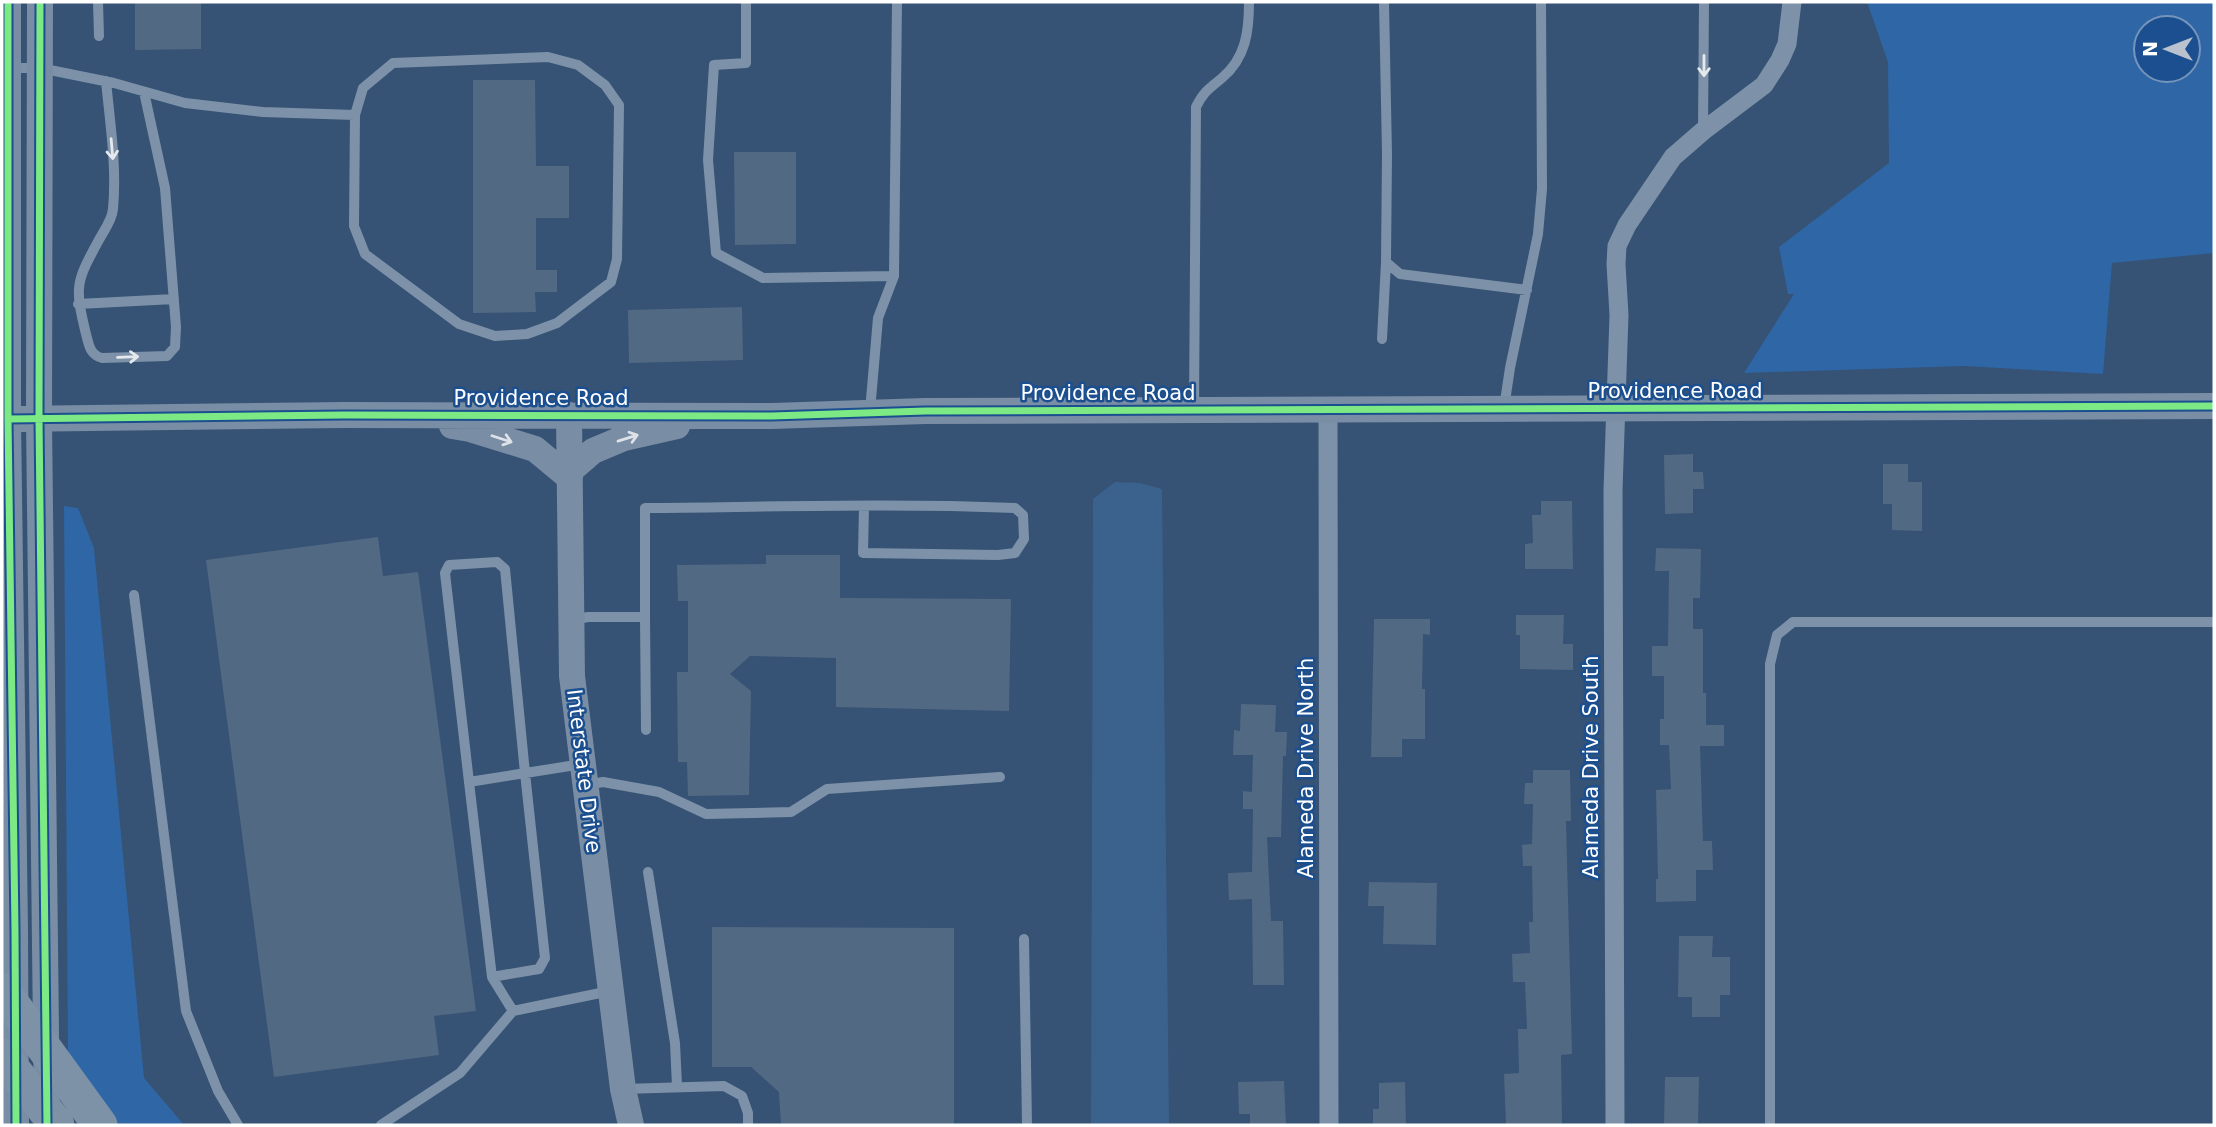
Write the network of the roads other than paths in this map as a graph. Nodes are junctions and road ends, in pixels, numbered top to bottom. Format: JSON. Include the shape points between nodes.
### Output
{"nodes":[{"id":1,"x":8,"y":2,"type":"edge"},
{"id":2,"x":40,"y":2,"type":"edge"},
{"id":3,"x":98,"y":2,"type":"edge"},
{"id":4,"x":747,"y":2,"type":"edge"},
{"id":5,"x":897,"y":2,"type":"edge"},
{"id":6,"x":1249,"y":2,"type":"edge"},
{"id":7,"x":1384,"y":2,"type":"edge"},
{"id":8,"x":1541,"y":2,"type":"edge"},
{"id":9,"x":1704,"y":2,"type":"edge"},
{"id":10,"x":1792,"y":2,"type":"edge"},
{"id":11,"x":99,"y":36,"type":"dead end"},
{"id":12,"x":8,"y":68,"type":"junction"},
{"id":13,"x":40,"y":68,"type":"junction"},
{"id":14,"x":106,"y":81,"type":"junction"},
{"id":15,"x":144,"y":92,"type":"junction"},
{"id":16,"x":355,"y":115,"type":"junction"},
{"id":17,"x":1703,"y":131,"type":"junction"},
{"id":18,"x":1386,"y":262,"type":"junction"},
{"id":19,"x":894,"y":276,"type":"junction"},
{"id":20,"x":1527,"y":290,"type":"junction"},
{"id":21,"x":174,"y":299,"type":"junction"},
{"id":22,"x":78,"y":304,"type":"junction"},
{"id":23,"x":1382,"y":339,"type":"dead end"},
{"id":24,"x":2214,"y":405,"type":"edge"},
{"id":25,"x":1504,"y":408,"type":"junction"},
{"id":26,"x":1328,"y":410,"type":"junction"},
{"id":27,"x":1617,"y":410,"type":"junction"},
{"id":28,"x":1194,"y":411,"type":"junction"},
{"id":29,"x":870,"y":412,"type":"junction"},
{"id":30,"x":569,"y":415,"type":"junction"},
{"id":31,"x":363,"y":416,"type":"junction"},
{"id":32,"x":772,"y":416,"type":"junction"},
{"id":33,"x":5,"y":419,"type":"edge"},
{"id":34,"x":38,"y":419,"type":"junction"},
{"id":35,"x":570,"y":474,"type":"junction"},
{"id":36,"x":864,"y":507,"type":"junction"},
{"id":37,"x":134,"y":595,"type":"dead end"},
{"id":38,"x":645,"y":617,"type":"junction"},
{"id":39,"x":571,"y":620,"type":"junction"},
{"id":40,"x":2214,"y":622,"type":"edge"},
{"id":41,"x":646,"y":730,"type":"dead end"},
{"id":42,"x":524,"y":773,"type":"junction"},
{"id":43,"x":584,"y":775,"type":"junction"},
{"id":44,"x":1000,"y":777,"type":"dead end"},
{"id":45,"x":469,"y":782,"type":"junction"},
{"id":46,"x":649,"y":872,"type":"dead end"},
{"id":47,"x":1024,"y":939,"type":"dead end"},
{"id":48,"x":492,"y":977,"type":"junction"},
{"id":49,"x":2,"y":990,"type":"edge"},
{"id":50,"x":611,"y":990,"type":"junction"},
{"id":51,"x":513,"y":1011,"type":"junction"},
{"id":52,"x":2,"y":1056,"type":"edge"},
{"id":53,"x":677,"y":1086,"type":"junction"},
{"id":54,"x":623,"y":1089,"type":"junction"},
{"id":55,"x":16,"y":1125,"type":"edge"},
{"id":56,"x":47,"y":1125,"type":"edge"},
{"id":57,"x":57,"y":1125,"type":"edge"},
{"id":58,"x":100,"y":1125,"type":"edge"},
{"id":59,"x":238,"y":1125,"type":"edge"},
{"id":60,"x":381,"y":1125,"type":"edge"},
{"id":61,"x":631,"y":1125,"type":"edge"},
{"id":62,"x":748,"y":1125,"type":"edge"},
{"id":63,"x":1027,"y":1125,"type":"edge"},
{"id":64,"x":1329,"y":1125,"type":"edge"},
{"id":65,"x":1615,"y":1125,"type":"edge"},
{"id":66,"x":1770,"y":1125,"type":"edge"}],
"edges":[{"from":1,"to":12,"type":"street"},
{"from":2,"to":13,"type":"street"},
{"from":3,"to":11,"type":"lane"},
{"from":4,"to":19,"type":"lane","via":[[747,63],[714,65],[708,160],[716,253],[763,278]]},
{"from":5,"to":19,"type":"lane"},
{"from":6,"to":28,"type":"lane","via":[[1249,30],[1237,62],[1209,86],[1196,107]]},
{"from":7,"to":18,"type":"lane"},
{"from":8,"to":20,"type":"lane","via":[[1542,189]]},
{"from":9,"to":17,"type":"lane","one_way":true},
{"from":10,"to":17,"type":"street","name":"Alameda Drive South","via":[[1787,44],[1764,85]]},
{"from":12,"to":13,"type":"lane"},
{"from":12,"to":33,"type":"street"},
{"from":13,"to":14,"type":"lane"},
{"from":13,"to":34,"type":"street"},
{"from":14,"to":15,"type":"lane"},
{"from":14,"to":22,"type":"lane","one_way":true,"via":[[114,206],[82,272]]},
{"from":15,"to":16,"type":"lane","via":[[185,103],[263,112]]},
{"from":15,"to":21,"type":"lane","via":[[165,188]]},
{"from":16,"to":16,"type":"lane","via":[[354,226],[365,254],[459,324],[495,336],[527,334],[557,323],[611,282],[617,259],[619,105],[605,85],[578,65],[548,57],[393,63],[363,88]]},
{"from":17,"to":27,"type":"street","name":"Alameda Drive South","via":[[1673,157],[1617,246]]},
{"from":18,"to":20,"type":"lane","via":[[1400,274]]},
{"from":18,"to":23,"type":"lane"},
{"from":19,"to":29,"type":"lane","via":[[878,318]]},
{"from":20,"to":25,"type":"lane"},
{"from":21,"to":22,"type":"lane"},
{"from":22,"to":21,"type":"lane","one_way":true,"via":[[95,356],[167,356],[174,347]]},
{"from":24,"to":27,"type":"street","name":"Providence Road"},
{"from":25,"to":26,"type":"street","name":"Providence Road"},
{"from":25,"to":27,"type":"street","name":"Providence Road"},
{"from":26,"to":28,"type":"street","name":"Providence Road"},
{"from":26,"to":64,"type":"street","name":"Alameda Drive North"},
{"from":27,"to":65,"type":"street","name":"Alameda Drive South","via":[[1612,490]]},
{"from":28,"to":29,"type":"street","name":"Providence Road"},
{"from":29,"to":32,"type":"street","name":"Providence Road"},
{"from":30,"to":31,"type":"street","name":"Providence Road"},
{"from":30,"to":32,"type":"street","name":"Providence Road"},
{"from":30,"to":35,"type":"street","name":"Interstate Drive"},
{"from":31,"to":34,"type":"street","name":"Providence Road"},
{"from":31,"to":35,"type":"street","one_way":true,"via":[[470,429],[535,449]]},
{"from":35,"to":32,"type":"street","one_way":true,"via":[[593,451],[624,438],[666,428]]},
{"from":33,"to":34,"type":"street","name":"Providence Road"},
{"from":33,"to":55,"type":"street"},
{"from":34,"to":56,"type":"street"},
{"from":35,"to":39,"type":"street","name":"Interstate Drive"},
{"from":36,"to":36,"type":"lane","via":[[1015,508],[1023,515],[1024,539],[1015,553],[998,555],[863,553]]},
{"from":36,"to":38,"type":"lane","via":[[645,508]]},
{"from":37,"to":59,"type":"lane","via":[[186,1011],[218,1091]]},
{"from":38,"to":39,"type":"lane"},
{"from":38,"to":41,"type":"lane"},
{"from":39,"to":43,"type":"street","name":"Interstate Drive","via":[[572,676]]},
{"from":40,"to":66,"type":"lane","via":[[1793,622],[1777,635],[1770,664]]},
{"from":42,"to":43,"type":"lane"},
{"from":42,"to":45,"type":"lane"},
{"from":42,"to":45,"type":"lane","via":[[505,569],[497,562],[449,565],[445,573]]},
{"from":42,"to":48,"type":"lane","via":[[545,958],[539,969]]},
{"from":43,"to":44,"type":"lane","via":[[659,792],[706,814],[791,812],[827,789]]},
{"from":43,"to":50,"type":"street","name":"Interstate Drive"},
{"from":45,"to":48,"type":"lane"},
{"from":46,"to":53,"type":"lane","via":[[675,1043]]},
{"from":47,"to":63,"type":"lane"},
{"from":48,"to":51,"type":"lane"},
{"from":49,"to":58,"type":"highway"},
{"from":50,"to":51,"type":"lane"},
{"from":50,"to":54,"type":"street","name":"Interstate Drive"},
{"from":51,"to":60,"type":"lane","via":[[460,1073]]},
{"from":52,"to":57,"type":"highway"},
{"from":53,"to":54,"type":"lane"},
{"from":53,"to":62,"type":"lane","via":[[724,1086],[742,1096]]},
{"from":54,"to":61,"type":"street","name":"Interstate Drive"}]}
